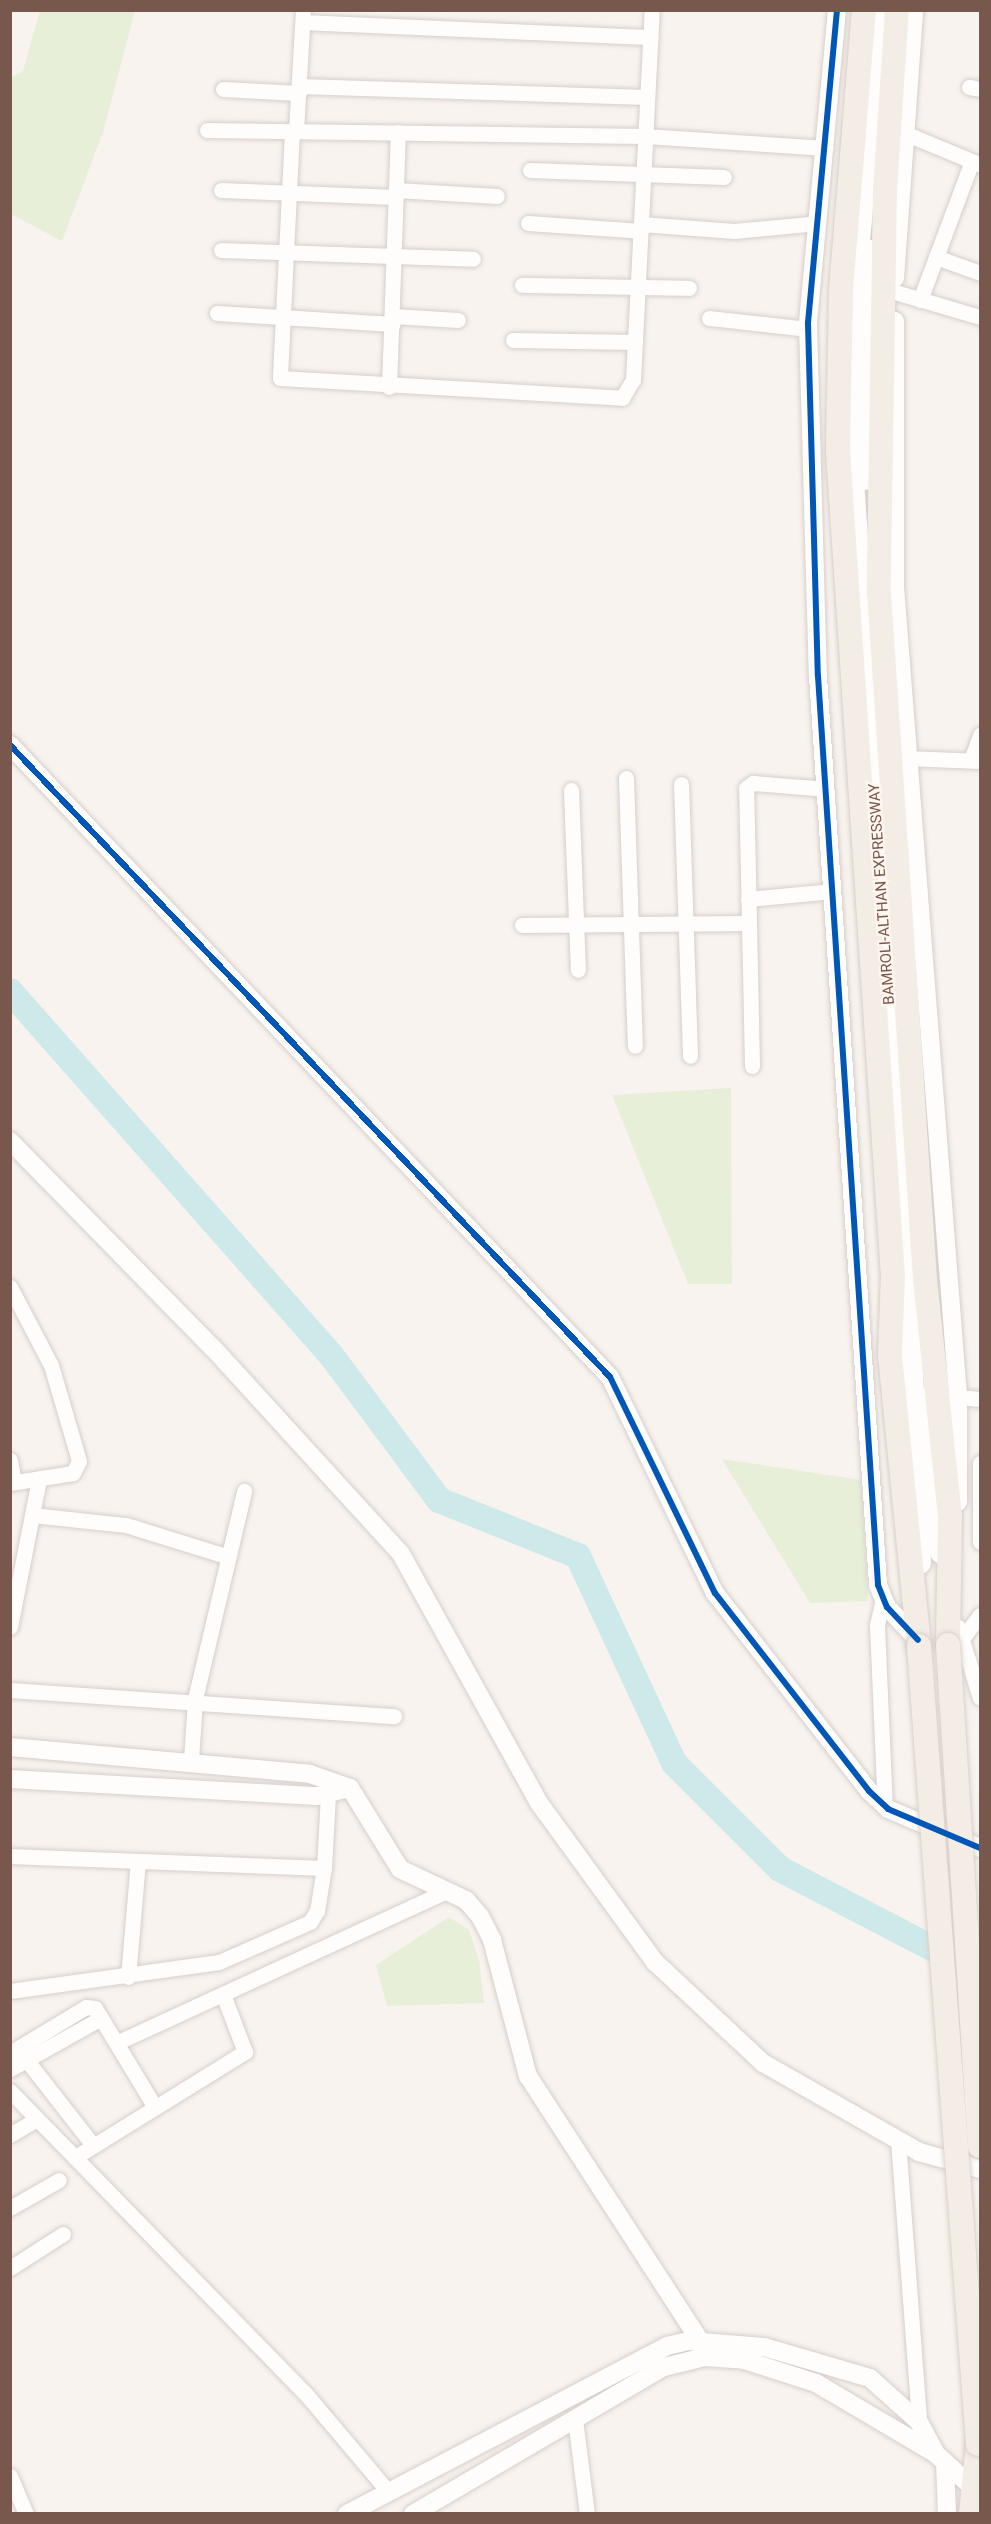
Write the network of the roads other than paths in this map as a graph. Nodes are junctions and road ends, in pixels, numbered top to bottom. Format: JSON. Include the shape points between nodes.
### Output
{"nodes":[{"id":1,"x":652,"y":10,"type":"edge"},
{"id":2,"x":837,"y":10,"type":"edge"},
{"id":3,"x":864,"y":10,"type":"edge"},
{"id":4,"x":880,"y":10,"type":"edge"},
{"id":5,"x":897,"y":10,"type":"edge"},
{"id":6,"x":914,"y":10,"type":"edge"},
{"id":7,"x":303,"y":16,"type":"edge"},
{"id":8,"x":651,"y":38,"type":"junction"},
{"id":9,"x":223,"y":89,"type":"dead end"},
{"id":10,"x":299,"y":90,"type":"junction"},
{"id":11,"x":647,"y":97,"type":"junction"},
{"id":12,"x":207,"y":129,"type":"dead end"},
{"id":13,"x":294,"y":131,"type":"junction"},
{"id":14,"x":398,"y":132,"type":"junction"},
{"id":15,"x":902,"y":132,"type":"junction"},
{"id":16,"x":645,"y":136,"type":"junction"},
{"id":17,"x":826,"y":148,"type":"junction"},
{"id":18,"x":976,"y":163,"type":"edge"},
{"id":19,"x":531,"y":170,"type":"dead end"},
{"id":20,"x":644,"y":173,"type":"junction"},
{"id":21,"x":724,"y":177,"type":"dead end"},
{"id":22,"x":221,"y":190,"type":"dead end"},
{"id":23,"x":289,"y":193,"type":"junction"},
{"id":24,"x":396,"y":194,"type":"junction"},
{"id":25,"x":497,"y":196,"type":"dead end"},
{"id":26,"x":883,"y":202,"type":"junction"},
{"id":27,"x":528,"y":223,"type":"dead end"},
{"id":28,"x":818,"y":223,"type":"junction"},
{"id":29,"x":641,"y":228,"type":"junction"},
{"id":30,"x":221,"y":250,"type":"dead end"},
{"id":31,"x":285,"y":256,"type":"junction"},
{"id":32,"x":936,"y":257,"type":"junction"},
{"id":33,"x":393,"y":259,"type":"junction"},
{"id":34,"x":473,"y":259,"type":"dead end"},
{"id":35,"x":981,"y":273,"type":"edge"},
{"id":36,"x":522,"y":285,"type":"dead end"},
{"id":37,"x":638,"y":287,"type":"junction"},
{"id":38,"x":689,"y":288,"type":"dead end"},
{"id":39,"x":895,"y":292,"type":"junction"},
{"id":40,"x":920,"y":300,"type":"junction"},
{"id":41,"x":217,"y":313,"type":"dead end"},
{"id":42,"x":981,"y":317,"type":"edge"},
{"id":43,"x":284,"y":318,"type":"junction"},
{"id":44,"x":709,"y":318,"type":"dead end"},
{"id":45,"x":393,"y":320,"type":"junction"},
{"id":46,"x":458,"y":320,"type":"dead end"},
{"id":47,"x":808,"y":329,"type":"junction"},
{"id":48,"x":513,"y":340,"type":"dead end"},
{"id":49,"x":635,"y":342,"type":"junction"},
{"id":50,"x":389,"y":387,"type":"junction"},
{"id":51,"x":981,"y":735,"type":"edge"},
{"id":52,"x":10,"y":745,"type":"edge"},
{"id":53,"x":906,"y":758,"type":"junction"},
{"id":54,"x":976,"y":761,"type":"edge"},
{"id":55,"x":626,"y":778,"type":"dead end"},
{"id":56,"x":681,"y":784,"type":"dead end"},
{"id":57,"x":826,"y":789,"type":"junction"},
{"id":58,"x":571,"y":790,"type":"dead end"},
{"id":59,"x":833,"y":891,"type":"junction"},
{"id":60,"x":748,"y":899,"type":"junction"},
{"id":61,"x":632,"y":923,"type":"junction"},
{"id":62,"x":687,"y":923,"type":"junction"},
{"id":63,"x":748,"y":923,"type":"junction"},
{"id":64,"x":522,"y":925,"type":"dead end"},
{"id":65,"x":577,"y":926,"type":"junction"},
{"id":66,"x":578,"y":970,"type":"dead end"},
{"id":67,"x":635,"y":1046,"type":"dead end"},
{"id":68,"x":690,"y":1056,"type":"dead end"},
{"id":69,"x":752,"y":1066,"type":"dead end"},
{"id":70,"x":10,"y":1141,"type":"edge"},
{"id":71,"x":907,"y":1252,"type":"junction"},
{"id":72,"x":10,"y":1287,"type":"edge"},
{"id":73,"x":958,"y":1397,"type":"junction"},
{"id":74,"x":981,"y":1399,"type":"edge"},
{"id":75,"x":10,"y":1460,"type":"edge"},
{"id":76,"x":981,"y":1463,"type":"edge"},
{"id":77,"x":39,"y":1479,"type":"junction"},
{"id":78,"x":12,"y":1483,"type":"edge"},
{"id":79,"x":244,"y":1491,"type":"dead end"},
{"id":80,"x":32,"y":1515,"type":"junction"},
{"id":81,"x":981,"y":1542,"type":"edge"},
{"id":82,"x":226,"y":1556,"type":"junction"},
{"id":83,"x":883,"y":1599,"type":"junction"},
{"id":84,"x":981,"y":1615,"type":"edge"},
{"id":85,"x":10,"y":1627,"type":"edge"},
{"id":86,"x":954,"y":1638,"type":"junction"},
{"id":87,"x":918,"y":1643,"type":"junction"},
{"id":88,"x":10,"y":1690,"type":"edge"},
{"id":89,"x":981,"y":1698,"type":"edge"},
{"id":90,"x":195,"y":1699,"type":"junction"},
{"id":91,"x":394,"y":1716,"type":"dead end"},
{"id":92,"x":10,"y":1747,"type":"edge"},
{"id":93,"x":191,"y":1760,"type":"junction"},
{"id":94,"x":10,"y":1779,"type":"edge"},
{"id":95,"x":350,"y":1788,"type":"junction"},
{"id":96,"x":328,"y":1795,"type":"junction"},
{"id":97,"x":885,"y":1807,"type":"junction"},
{"id":98,"x":981,"y":1848,"type":"edge"},
{"id":99,"x":10,"y":1856,"type":"edge"},
{"id":100,"x":138,"y":1861,"type":"junction"},
{"id":101,"x":324,"y":1868,"type":"junction"},
{"id":102,"x":447,"y":1891,"type":"junction"},
{"id":103,"x":128,"y":1977,"type":"junction"},
{"id":104,"x":10,"y":1991,"type":"edge"},
{"id":105,"x":224,"y":1994,"type":"junction"},
{"id":106,"x":116,"y":2043,"type":"junction"},
{"id":107,"x":18,"y":2054,"type":"edge"},
{"id":108,"x":10,"y":2069,"type":"edge"},
{"id":109,"x":10,"y":2091,"type":"edge"},
{"id":110,"x":153,"y":2104,"type":"junction"},
{"id":111,"x":35,"y":2120,"type":"junction"},
{"id":112,"x":10,"y":2135,"type":"edge"},
{"id":113,"x":897,"y":2140,"type":"junction"},
{"id":114,"x":92,"y":2144,"type":"junction"},
{"id":115,"x":981,"y":2146,"type":"edge"},
{"id":116,"x":76,"y":2156,"type":"junction"},
{"id":117,"x":981,"y":2169,"type":"edge"},
{"id":118,"x":59,"y":2180,"type":"dead end"},
{"id":119,"x":10,"y":2208,"type":"edge"},
{"id":120,"x":63,"y":2234,"type":"dead end"},
{"id":121,"x":10,"y":2268,"type":"edge"},
{"id":122,"x":700,"y":2341,"type":"junction"},
{"id":123,"x":575,"y":2419,"type":"junction"},
{"id":124,"x":919,"y":2422,"type":"junction"},
{"id":125,"x":940,"y":2458,"type":"junction"},
{"id":126,"x":10,"y":2476,"type":"edge"},
{"id":127,"x":970,"y":2485,"type":"junction"},
{"id":128,"x":387,"y":2490,"type":"junction"},
{"id":129,"x":421,"y":2511,"type":"edge"},
{"id":130,"x":26,"y":2514,"type":"edge"},
{"id":131,"x":347,"y":2514,"type":"edge"},
{"id":132,"x":587,"y":2514,"type":"edge"},
{"id":133,"x":947,"y":2514,"type":"edge"},
{"id":134,"x":971,"y":2514,"type":"edge"}],
"edges":[{"from":1,"to":8,"type":"street"},
{"from":2,"to":17,"type":"street"},
{"from":3,"to":87,"type":"main road","via":[[841,291],[838,451],[893,1277],[890,1356]]},
{"from":4,"to":26,"type":"main road"},
{"from":5,"to":26,"type":"main road"},
{"from":6,"to":15,"type":"street"},
{"from":7,"to":8,"type":"street"},
{"from":7,"to":10,"type":"street"},
{"from":8,"to":11,"type":"street"},
{"from":9,"to":10,"type":"street"},
{"from":10,"to":11,"type":"street"},
{"from":10,"to":13,"type":"street"},
{"from":11,"to":16,"type":"street"},
{"from":12,"to":13,"type":"street"},
{"from":13,"to":14,"type":"street"},
{"from":13,"to":23,"type":"street"},
{"from":14,"to":16,"type":"street"},
{"from":14,"to":24,"type":"street"},
{"from":15,"to":18,"type":"street"},
{"from":15,"to":26,"type":"street"},
{"from":16,"to":17,"type":"street"},
{"from":16,"to":20,"type":"street"},
{"from":17,"to":28,"type":"street"},
{"from":18,"to":32,"type":"street"},
{"from":19,"to":20,"type":"street"},
{"from":20,"to":21,"type":"street"},
{"from":20,"to":29,"type":"street"},
{"from":22,"to":23,"type":"street"},
{"from":23,"to":24,"type":"street"},
{"from":23,"to":31,"type":"street"},
{"from":24,"to":25,"type":"street"},
{"from":24,"to":33,"type":"street"},
{"from":26,"to":39,"type":"street"},
{"from":26,"to":71,"type":"main road","name":"BAMROLI-ALTHAN EXPRESSWAY","via":[[872,286],[859,535]]},
{"from":26,"to":86,"type":"main road","via":[[879,592],[925,1278],[950,1516]]},
{"from":27,"to":29,"type":"street"},
{"from":28,"to":29,"type":"street","via":[[734,231]]},
{"from":28,"to":47,"type":"street"},
{"from":29,"to":37,"type":"street"},
{"from":30,"to":31,"type":"street"},
{"from":31,"to":33,"type":"street"},
{"from":31,"to":43,"type":"street"},
{"from":32,"to":35,"type":"street"},
{"from":32,"to":40,"type":"street"},
{"from":33,"to":34,"type":"street"},
{"from":33,"to":45,"type":"street"},
{"from":36,"to":37,"type":"street"},
{"from":37,"to":38,"type":"street"},
{"from":37,"to":49,"type":"street"},
{"from":39,"to":40,"type":"street"},
{"from":39,"to":53,"type":"street","via":[[895,587]]},
{"from":40,"to":42,"type":"street"},
{"from":41,"to":43,"type":"street"},
{"from":43,"to":45,"type":"street"},
{"from":43,"to":50,"type":"street","via":[[280,378]]},
{"from":44,"to":47,"type":"street"},
{"from":45,"to":46,"type":"street"},
{"from":45,"to":50,"type":"street"},
{"from":47,"to":57,"type":"street"},
{"from":48,"to":49,"type":"street"},
{"from":49,"to":50,"type":"street","via":[[633,380],[622,398]]},
{"from":51,"to":54,"type":"street"},
{"from":52,"to":97,"type":"street","via":[[610,1377],[715,1593]]},
{"from":53,"to":54,"type":"street"},
{"from":53,"to":73,"type":"street"},
{"from":55,"to":61,"type":"street"},
{"from":56,"to":62,"type":"street"},
{"from":57,"to":59,"type":"street"},
{"from":57,"to":60,"type":"street","via":[[753,783],[746,788]]},
{"from":58,"to":65,"type":"street"},
{"from":59,"to":60,"type":"street"},
{"from":59,"to":83,"type":"street"},
{"from":60,"to":63,"type":"street"},
{"from":61,"to":62,"type":"street"},
{"from":61,"to":65,"type":"street"},
{"from":61,"to":67,"type":"street"},
{"from":62,"to":63,"type":"street"},
{"from":62,"to":68,"type":"street"},
{"from":63,"to":69,"type":"street"},
{"from":64,"to":65,"type":"street"},
{"from":65,"to":66,"type":"street"},
{"from":70,"to":113,"type":"street","via":[[214,1349],[401,1554],[539,1803],[644,1951],[749,2051]]},
{"from":71,"to":86,"type":"main road"},
{"from":71,"to":87,"type":"main road","via":[[920,1522]]},
{"from":72,"to":77,"type":"street","via":[[51,1365],[79,1461],[73,1473]]},
{"from":73,"to":74,"type":"street"},
{"from":73,"to":86,"type":"street"},
{"from":75,"to":78,"type":"street"},
{"from":76,"to":81,"type":"street"},
{"from":77,"to":78,"type":"street"},
{"from":77,"to":80,"type":"street"},
{"from":79,"to":82,"type":"street"},
{"from":80,"to":82,"type":"street","via":[[126,1525]]},
{"from":80,"to":85,"type":"street"},
{"from":82,"to":90,"type":"street"},
{"from":83,"to":87,"type":"street"},
{"from":83,"to":97,"type":"street","via":[[877,1626]]},
{"from":84,"to":86,"type":"street"},
{"from":86,"to":87,"type":"main road"},
{"from":86,"to":89,"type":"street"},
{"from":86,"to":115,"type":"main road","bridge":true},
{"from":87,"to":127,"type":"main road","bridge":true,"via":[[978,2444]]},
{"from":88,"to":90,"type":"street"},
{"from":90,"to":91,"type":"street"},
{"from":90,"to":93,"type":"street"},
{"from":92,"to":93,"type":"street"},
{"from":93,"to":95,"type":"street","via":[[310,1774]]},
{"from":94,"to":96,"type":"street"},
{"from":95,"to":96,"type":"street"},
{"from":95,"to":102,"type":"street","via":[[400,1869]]},
{"from":96,"to":101,"type":"street"},
{"from":97,"to":98,"type":"street"},
{"from":99,"to":100,"type":"street"},
{"from":100,"to":101,"type":"street"},
{"from":100,"to":103,"type":"street"},
{"from":101,"to":103,"type":"street","via":[[317,1911],[310,1923],[219,1962]]},
{"from":102,"to":105,"type":"street"},
{"from":102,"to":122,"type":"street","via":[[465,1900],[488,1927],[533,2086]]},
{"from":103,"to":104,"type":"street"},
{"from":105,"to":106,"type":"street"},
{"from":105,"to":110,"type":"street","via":[[245,2052]]},
{"from":106,"to":107,"type":"street","via":[[95,2008],[86,2007]]},
{"from":106,"to":110,"type":"street"},
{"from":107,"to":108,"type":"street"},
{"from":107,"to":114,"type":"street"},
{"from":109,"to":111,"type":"street"},
{"from":110,"to":114,"type":"street"},
{"from":111,"to":112,"type":"street"},
{"from":111,"to":116,"type":"street"},
{"from":113,"to":117,"type":"street","via":[[930,2156]]},
{"from":113,"to":124,"type":"street"},
{"from":114,"to":116,"type":"street"},
{"from":116,"to":128,"type":"street","via":[[305,2393]]},
{"from":118,"to":119,"type":"street"},
{"from":120,"to":121,"type":"street"},
{"from":122,"to":124,"type":"street","via":[[764,2347],[843,2367],[870,2378]]},
{"from":122,"to":128,"type":"street","via":[[667,2346]]},
{"from":123,"to":125,"type":"street","via":[[682,2360],[744,2360],[846,2397]]},
{"from":123,"to":129,"type":"street"},
{"from":123,"to":132,"type":"street"},
{"from":124,"to":125,"type":"street"},
{"from":125,"to":127,"type":"street"},
{"from":125,"to":133,"type":"street"},
{"from":126,"to":130,"type":"street"},
{"from":127,"to":134,"type":"main road"},
{"from":128,"to":131,"type":"street"}]}
